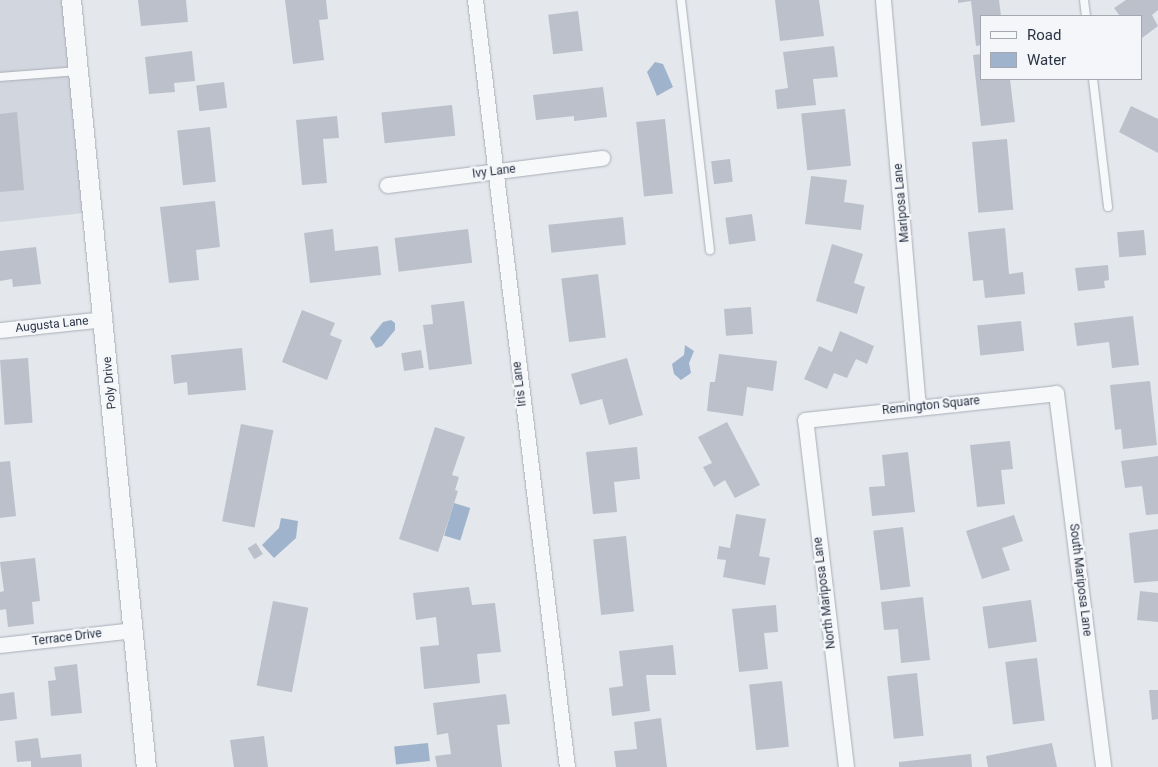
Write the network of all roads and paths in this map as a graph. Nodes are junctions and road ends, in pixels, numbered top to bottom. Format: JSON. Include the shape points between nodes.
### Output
{"nodes":[{"id":1,"x":71,"y":0,"type":"edge"},
{"id":2,"x":474,"y":0,"type":"edge"},
{"id":3,"x":681,"y":0,"type":"edge"},
{"id":4,"x":883,"y":0,"type":"edge"},
{"id":5,"x":1084,"y":0,"type":"edge"},
{"id":6,"x":1086,"y":15,"type":"edge"},
{"id":7,"x":78,"y":70,"type":"junction"},
{"id":8,"x":0,"y":77,"type":"edge"},
{"id":9,"x":1093,"y":80,"type":"edge"},
{"id":10,"x":602,"y":158,"type":"dead end"},
{"id":11,"x":495,"y":172,"type":"junction"},
{"id":12,"x":387,"y":185,"type":"dead end"},
{"id":13,"x":1108,"y":207,"type":"dead end"},
{"id":14,"x":710,"y":250,"type":"dead end"},
{"id":15,"x":104,"y":319,"type":"junction"},
{"id":16,"x":0,"y":330,"type":"edge"},
{"id":17,"x":1056,"y":393,"type":"joint"},
{"id":18,"x":918,"y":406,"type":"junction"},
{"id":19,"x":806,"y":420,"type":"joint"},
{"id":20,"x":133,"y":630,"type":"junction"},
{"id":21,"x":0,"y":645,"type":"edge"},
{"id":22,"x":146,"y":767,"type":"edge"},
{"id":23,"x":567,"y":767,"type":"edge"},
{"id":24,"x":846,"y":767,"type":"edge"},
{"id":25,"x":1103,"y":767,"type":"edge"}],
"edges":[{"from":1,"to":7,"type":"street","name":"Poly Drive"},
{"from":2,"to":11,"type":"street","name":"Iris Lane"},
{"from":3,"to":14,"type":"lane"},
{"from":4,"to":18,"type":"street","name":"Mariposa Lane"},
{"from":5,"to":6,"type":"lane"},
{"from":7,"to":8,"type":"lane"},
{"from":7,"to":15,"type":"street","name":"Poly Drive"},
{"from":9,"to":13,"type":"lane"},
{"from":10,"to":11,"type":"street","name":"Ivy Lane"},
{"from":11,"to":12,"type":"street","name":"Ivy Lane"},
{"from":11,"to":23,"type":"street","name":"Iris Lane"},
{"from":15,"to":16,"type":"street","name":"Augusta Lane"},
{"from":15,"to":20,"type":"street","name":"Poly Drive"},
{"from":17,"to":18,"type":"street","name":"Remington Square"},
{"from":17,"to":25,"type":"street","name":"South Mariposa Lane"},
{"from":18,"to":19,"type":"street","name":"Remington Square"},
{"from":19,"to":24,"type":"street","name":"North Mariposa Lane"},
{"from":20,"to":21,"type":"street","name":"Terrace Drive"},
{"from":20,"to":22,"type":"street","name":"Poly Drive"}]}
